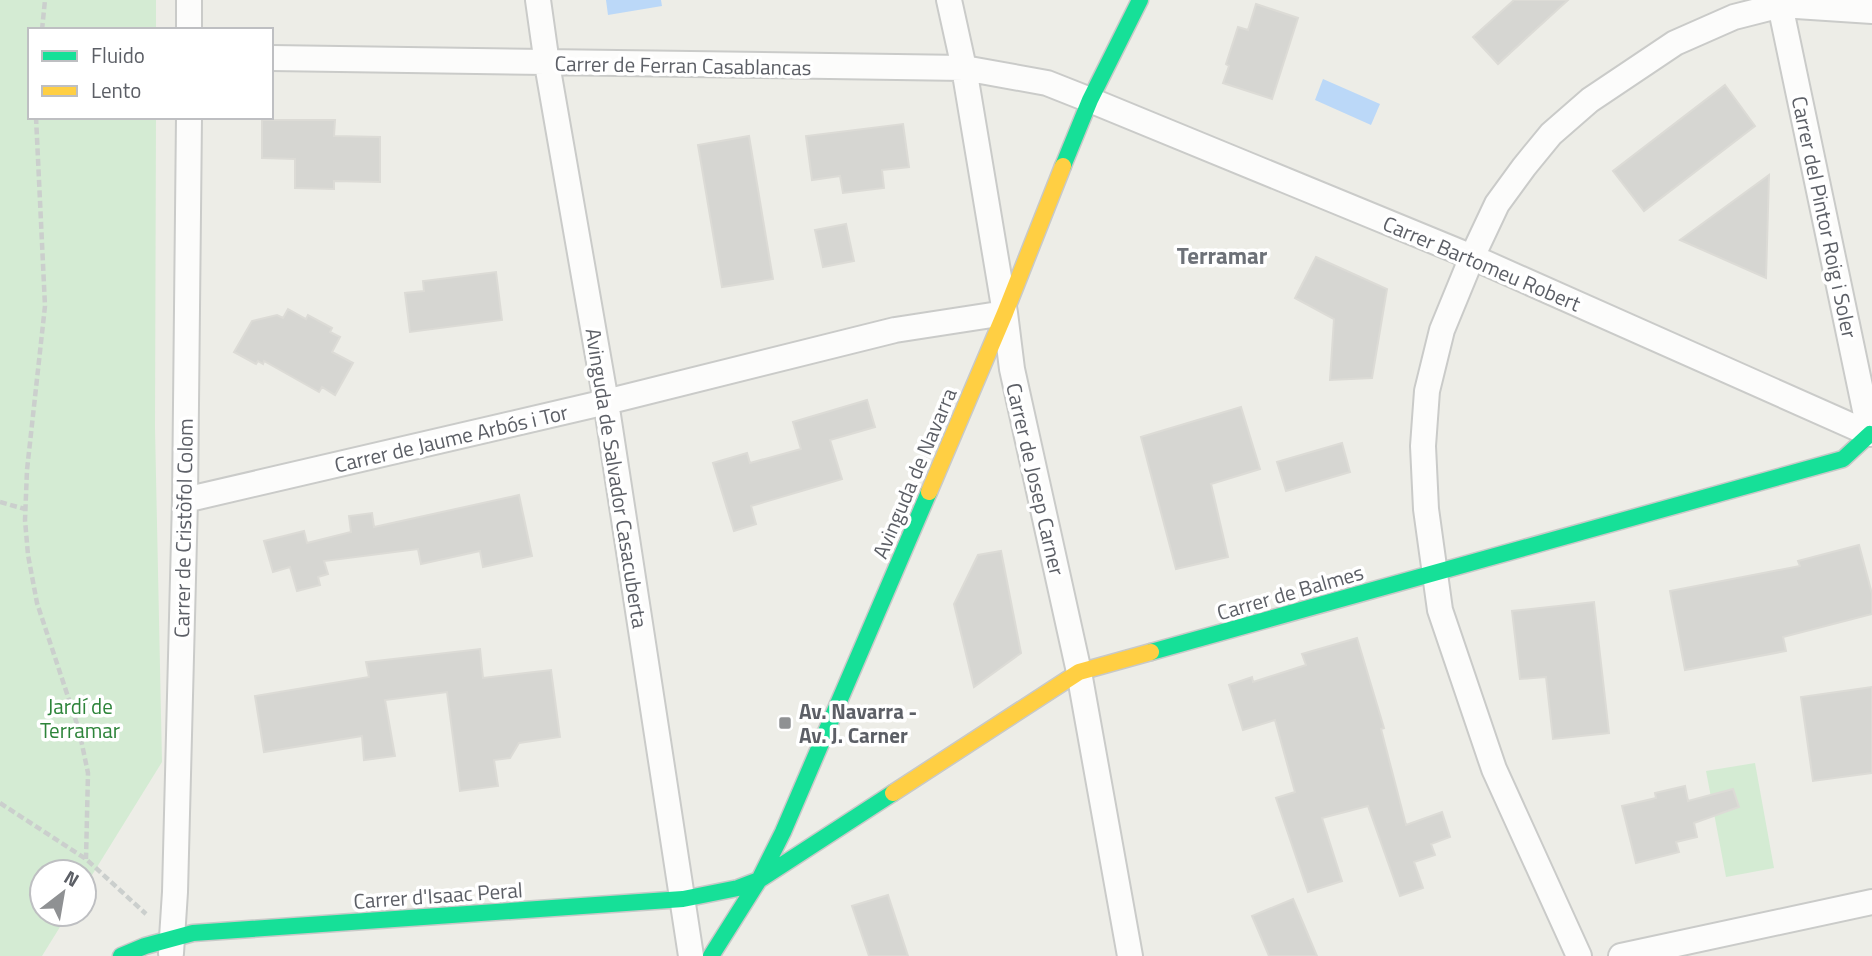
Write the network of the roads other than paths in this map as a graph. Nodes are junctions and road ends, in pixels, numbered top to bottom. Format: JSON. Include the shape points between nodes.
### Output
{"nodes":[{"id":1,"x":189,"y":0,"type":"edge"},
{"id":2,"x":538,"y":0,"type":"edge"},
{"id":3,"x":949,"y":0,"type":"edge"},
{"id":4,"x":1140,"y":0,"type":"edge"},
{"id":5,"x":1780,"y":2,"type":"edge"},
{"id":6,"x":1872,"y":11,"type":"edge"},
{"id":7,"x":190,"y":28,"type":"edge"},
{"id":8,"x":273,"y":58,"type":"edge"},
{"id":9,"x":547,"y":64,"type":"junction"},
{"id":10,"x":964,"y":68,"type":"junction"},
{"id":11,"x":1090,"y":100,"type":"junction"},
{"id":12,"x":189,"y":119,"type":"edge"},
{"id":13,"x":1472,"y":257,"type":"junction"},
{"id":14,"x":1005,"y":313,"type":"junction"},
{"id":15,"x":606,"y":402,"type":"junction"},
{"id":16,"x":1871,"y":435,"type":"edge"},
{"id":17,"x":184,"y":500,"type":"junction"},
{"id":18,"x":1434,"y":574,"type":"junction"},
{"id":19,"x":1079,"y":672,"type":"junction"},
{"id":20,"x":759,"y":880,"type":"junction"},
{"id":21,"x":682,"y":898,"type":"junction"},
{"id":22,"x":1872,"y":902,"type":"edge"},
{"id":23,"x":171,"y":947,"type":"edge"},
{"id":24,"x":121,"y":956,"type":"edge"},
{"id":25,"x":691,"y":956,"type":"edge"},
{"id":26,"x":712,"y":956,"type":"edge"},
{"id":27,"x":1130,"y":956,"type":"edge"},
{"id":28,"x":1579,"y":956,"type":"edge"},
{"id":29,"x":1621,"y":956,"type":"edge"}],
"edges":[{"from":1,"to":7,"type":"street"},
{"from":2,"to":9,"type":"street","name":"Avinguda de Salvador Casacuberta"},
{"from":3,"to":10,"type":"street","name":"Carrer de Josep Carner"},
{"from":4,"to":11,"type":"street","name":"Avinguda de Navarra"},
{"from":5,"to":6,"type":"street"},
{"from":5,"to":13,"type":"street","via":[[1675,43],[1590,100],[1524,167],[1497,204]]},
{"from":5,"to":16,"type":"street","name":"Carrer del Pintor Roig i Soler"},
{"from":8,"to":9,"type":"street","name":"Carrer de Ferran Casablancas"},
{"from":9,"to":10,"type":"street","name":"Carrer de Ferran Casablancas"},
{"from":9,"to":15,"type":"street","name":"Avinguda de Salvador Casacuberta"},
{"from":10,"to":11,"type":"street","name":"Carrer de Ferran Casablancas","via":[[1046,83]]},
{"from":10,"to":14,"type":"street","name":"Carrer de Josep Carner"},
{"from":11,"to":13,"type":"street","name":"Carrer Bartomeu Robert"},
{"from":11,"to":14,"type":"street","name":"Avinguda de Navarra"},
{"from":12,"to":17,"type":"street","name":"Carrer de Cristòfol Colom"},
{"from":13,"to":16,"type":"street","name":"Carrer Bartomeu Robert"},
{"from":13,"to":18,"type":"street","via":[[1442,330],[1426,391],[1423,446]]},
{"from":14,"to":15,"type":"street","name":"Carrer de Jaume Arbós i Tor","via":[[895,330]]},
{"from":14,"to":19,"type":"street","name":"Carrer de Josep Carner","via":[[1012,369]]},
{"from":14,"to":20,"type":"street","name":"Avinguda de Navarra"},
{"from":15,"to":17,"type":"street","name":"Carrer de Jaume Arbós i Tor"},
{"from":15,"to":21,"type":"street","name":"Avinguda de Salvador Casacuberta"},
{"from":16,"to":18,"type":"street","name":"Carrer de Balmes","via":[[1843,459]]},
{"from":17,"to":23,"type":"street","name":"Carrer de Cristòfol Colom"},
{"from":18,"to":19,"type":"street","name":"Carrer de Balmes"},
{"from":18,"to":28,"type":"street","via":[[1440,610],[1494,769]]},
{"from":19,"to":20,"type":"street","name":"Carrer de Balmes"},
{"from":19,"to":27,"type":"street","name":"Carrer de Josep Carner"},
{"from":20,"to":21,"type":"street","name":"Carrer d'Isaac Peral"},
{"from":20,"to":26,"type":"street","name":"Avinguda de Navarra"},
{"from":21,"to":23,"type":"street","name":"Carrer d'Isaac Peral","via":[[192,933]]},
{"from":21,"to":25,"type":"street","name":"Avinguda de Salvador Casacuberta"},
{"from":22,"to":29,"type":"street"},
{"from":23,"to":24,"type":"street","name":"Carrer d'Isaac Peral"}]}
